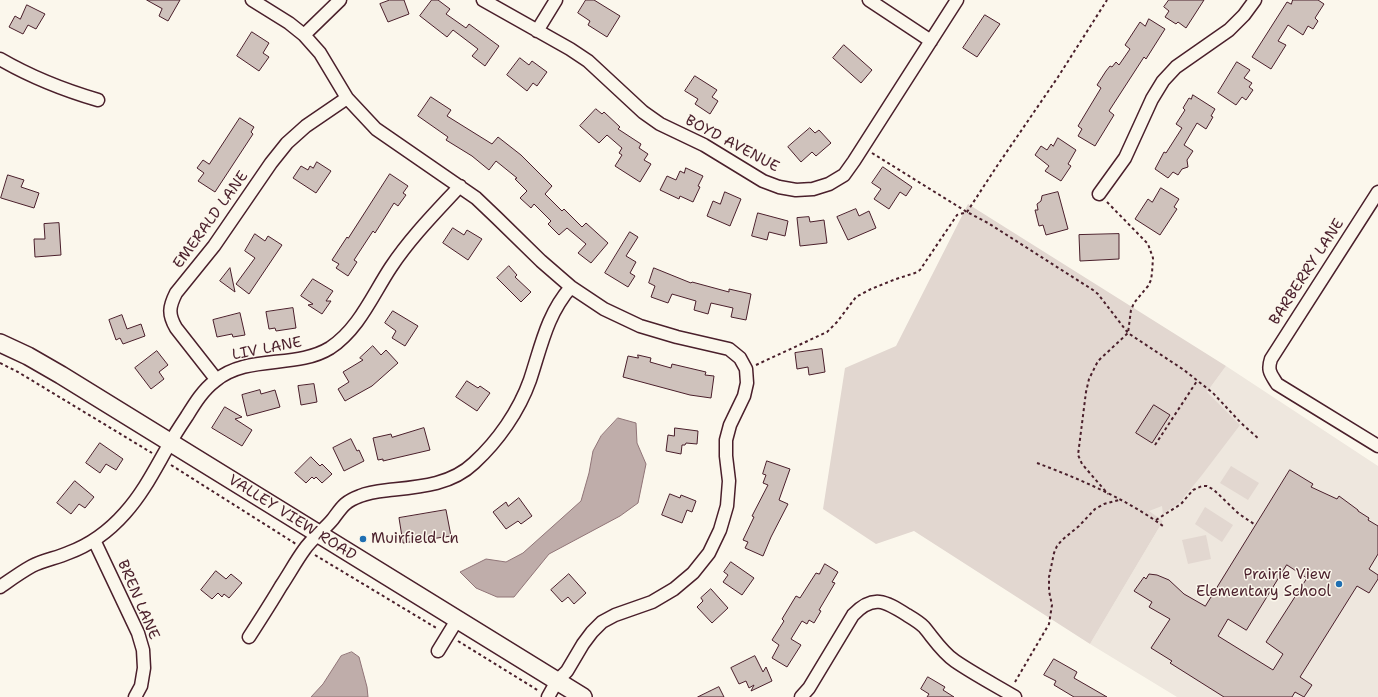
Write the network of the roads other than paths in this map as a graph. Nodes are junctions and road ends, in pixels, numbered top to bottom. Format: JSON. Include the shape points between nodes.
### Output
{"nodes":[{"id":1,"x":252,"y":0,"type":"edge"},
{"id":2,"x":340,"y":0,"type":"edge"},
{"id":3,"x":484,"y":0,"type":"edge"},
{"id":4,"x":556,"y":0,"type":"edge"},
{"id":5,"x":869,"y":0,"type":"edge"},
{"id":6,"x":957,"y":0,"type":"edge"},
{"id":7,"x":1255,"y":0,"type":"edge"},
{"id":8,"x":537,"y":31,"type":"junction"},
{"id":9,"x":304,"y":35,"type":"junction"},
{"id":10,"x":931,"y":41,"type":"junction"},
{"id":11,"x":0,"y":59,"type":"edge"},
{"id":12,"x":347,"y":98,"type":"junction"},
{"id":13,"x":98,"y":100,"type":"dead end"},
{"id":14,"x":460,"y":186,"type":"junction"},
{"id":15,"x":1378,"y":192,"type":"edge"},
{"id":16,"x":1099,"y":194,"type":"road end"},
{"id":17,"x":571,"y":287,"type":"junction"},
{"id":18,"x":0,"y":343,"type":"edge"},
{"id":19,"x":216,"y":380,"type":"junction"},
{"id":20,"x":170,"y":442,"type":"junction"},
{"id":21,"x":1378,"y":446,"type":"edge"},
{"id":22,"x":318,"y":534,"type":"junction"},
{"id":23,"x":94,"y":540,"type":"junction"},
{"id":24,"x":0,"y":587,"type":"edge"},
{"id":25,"x":457,"y":620,"type":"junction"},
{"id":26,"x":249,"y":637,"type":"dead end"},
{"id":27,"x":438,"y":651,"type":"dead end"},
{"id":28,"x":557,"y":681,"type":"junction"},
{"id":29,"x":998,"y":692,"type":"edge"},
{"id":30,"x":135,"y":697,"type":"edge"},
{"id":31,"x":548,"y":697,"type":"edge"},
{"id":32,"x":583,"y":697,"type":"edge"},
{"id":33,"x":801,"y":697,"type":"edge"},
{"id":34,"x":1015,"y":697,"type":"edge"}],
"edges":[{"from":1,"to":9,"type":"street","via":[[289,22]]},
{"from":2,"to":9,"type":"street"},
{"from":3,"to":8,"type":"street","name":"BOYD AVENUE"},
{"from":4,"to":8,"type":"street"},
{"from":5,"to":10,"type":"street"},
{"from":6,"to":10,"type":"street","name":"BOYD AVENUE"},
{"from":7,"to":16,"type":"street","via":[[1229,30],[1176,67],[1163,82],[1152,98],[1125,158]]},
{"from":8,"to":10,"type":"street","name":"BOYD AVENUE","via":[[588,61],[643,112],[660,124],[704,145],[763,181],[796,190],[813,189],[829,184],[844,175]]},
{"from":9,"to":12,"type":"street","via":[[320,53]]},
{"from":11,"to":13,"type":"street","via":[[44,81]]},
{"from":12,"to":14,"type":"street","via":[[376,129]]},
{"from":12,"to":19,"type":"street","name":"EMERALD LANE","via":[[306,126],[287,143],[172,301],[170,311],[176,328]]},
{"from":14,"to":17,"type":"street"},
{"from":14,"to":19,"type":"street","name":"LIV LANE","via":[[403,250],[356,323],[344,337],[330,348],[313,356],[236,369]]},
{"from":15,"to":21,"type":"street","name":"BARBERRY LANE","via":[[1268,366],[1277,384]]},
{"from":17,"to":22,"type":"street","via":[[554,310],[529,382],[515,412],[474,464],[441,482],[373,492],[349,500]]},
{"from":17,"to":28,"type":"street","via":[[604,309],[640,326],[729,349],[740,358],[746,369],[747,384],[726,440],[729,481],[727,506],[720,530],[709,553],[694,573],[674,589],[652,602],[615,614],[602,622]]},
{"from":18,"to":20,"type":"street","name":"VALLEY VIEW ROAD","via":[[61,375]]},
{"from":19,"to":20,"type":"street","name":"LIV LANE","via":[[207,388]]},
{"from":20,"to":22,"type":"street","name":"VALLEY VIEW ROAD"},
{"from":20,"to":23,"type":"street","name":"LIV LANE","via":[[141,493],[125,513]]},
{"from":22,"to":25,"type":"street","name":"VALLEY VIEW ROAD"},
{"from":22,"to":26,"type":"street","via":[[304,549]]},
{"from":23,"to":24,"type":"street","name":"LIV LANE","via":[[69,553],[33,565]]},
{"from":23,"to":30,"type":"street","name":"BREN LANE","via":[[138,633],[143,650],[144,668]]},
{"from":25,"to":27,"type":"street"},
{"from":25,"to":28,"type":"street","name":"VALLEY VIEW ROAD"},
{"from":28,"to":31,"type":"street"},
{"from":28,"to":32,"type":"street","name":"VALLEY VIEW ROAD"},
{"from":29,"to":33,"type":"street","via":[[942,650],[923,626],[893,606],[882,602],[861,607],[853,615]]},
{"from":29,"to":34,"type":"street"}]}
